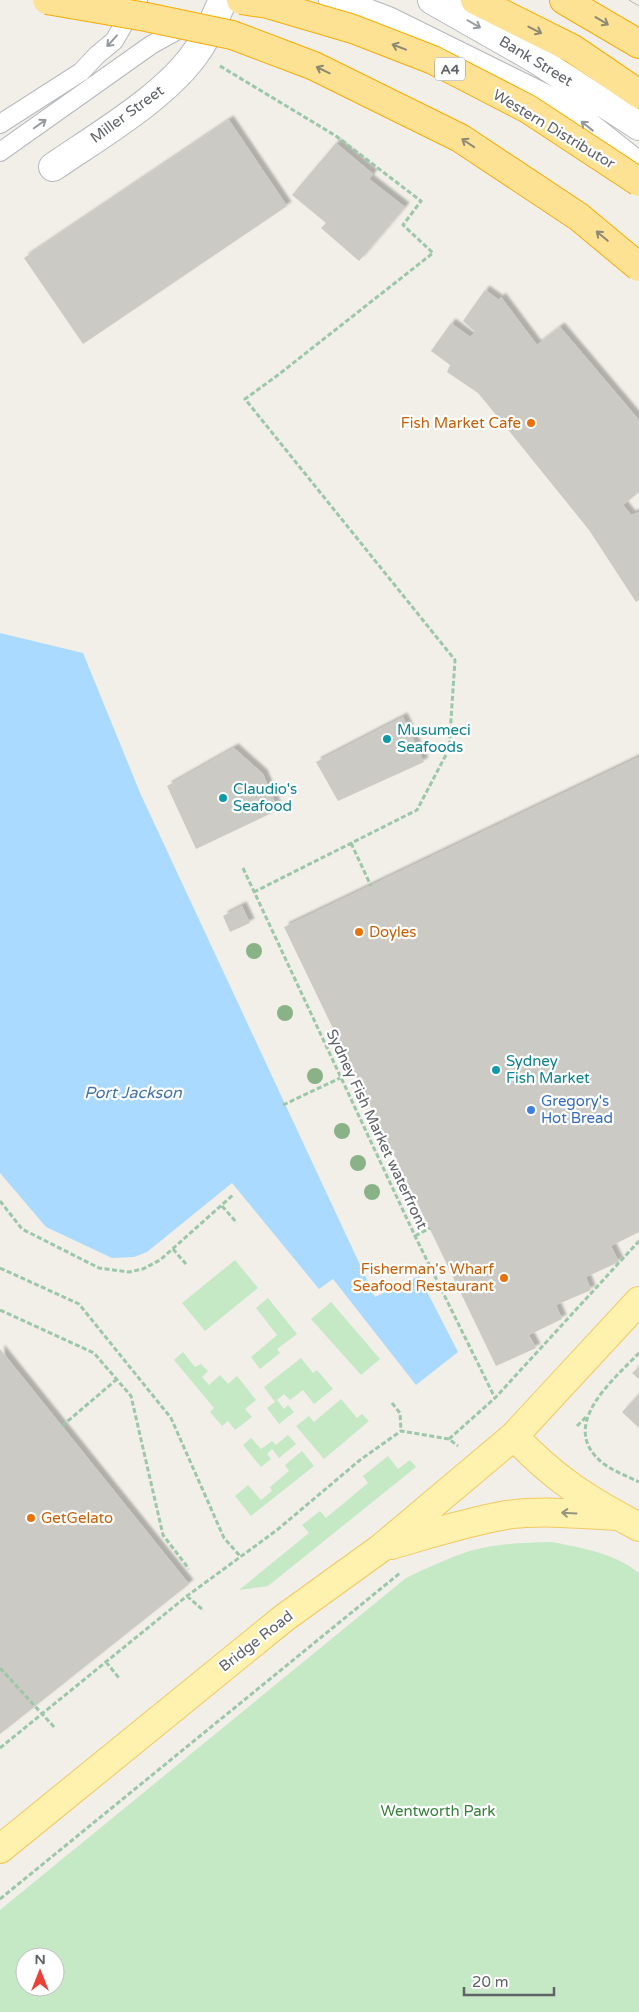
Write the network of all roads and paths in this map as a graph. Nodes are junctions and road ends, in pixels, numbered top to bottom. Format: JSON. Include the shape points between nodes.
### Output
{"nodes":[{"id":1,"x":47,"y":0,"type":"edge"},
{"id":2,"x":138,"y":0,"type":"edge"},
{"id":3,"x":333,"y":0,"type":"edge"},
{"id":4,"x":432,"y":0,"type":"edge"},
{"id":5,"x":475,"y":0,"type":"edge"},
{"id":6,"x":564,"y":0,"type":"edge"},
{"id":7,"x":228,"y":2,"type":"edge"},
{"id":8,"x":639,"y":44,"type":"edge"},
{"id":9,"x":214,"y":62,"type":"dead end"},
{"id":10,"x":639,"y":94,"type":"edge"},
{"id":11,"x":0,"y":124,"type":"edge"},
{"id":12,"x":639,"y":126,"type":"edge"},
{"id":13,"x":0,"y":152,"type":"edge"},
{"id":14,"x":53,"y":167,"type":"dead end"},
{"id":15,"x":639,"y":167,"type":"edge"},
{"id":16,"x":639,"y":182,"type":"edge"},
{"id":17,"x":639,"y":267,"type":"edge"},
{"id":18,"x":351,"y":843,"type":"junction"},
{"id":19,"x":243,"y":868,"type":"dead end"},
{"id":20,"x":371,"y":886,"type":"dead end"},
{"id":21,"x":254,"y":892,"type":"junction"},
{"id":22,"x":340,"y":1078,"type":"junction"},
{"id":23,"x":283,"y":1105,"type":"dead end"},
{"id":24,"x":233,"y":1196,"type":"dead end"},
{"id":25,"x":0,"y":1201,"type":"edge"},
{"id":26,"x":222,"y":1206,"type":"junction"},
{"id":27,"x":237,"y":1223,"type":"dead end"},
{"id":28,"x":430,"y":1228,"type":"dead end"},
{"id":29,"x":415,"y":1236,"type":"junction"},
{"id":30,"x":639,"y":1241,"type":"edge"},
{"id":31,"x":173,"y":1248,"type":"junction"},
{"id":32,"x":186,"y":1264,"type":"dead end"},
{"id":33,"x":0,"y":1268,"type":"edge"},
{"id":34,"x":639,"y":1301,"type":"edge"},
{"id":35,"x":0,"y":1310,"type":"edge"},
{"id":36,"x":639,"y":1353,"type":"edge"},
{"id":37,"x":117,"y":1379,"type":"junction"},
{"id":38,"x":496,"y":1398,"type":"junction"},
{"id":39,"x":392,"y":1403,"type":"dead end"},
{"id":40,"x":587,"y":1417,"type":"junction"},
{"id":41,"x":62,"y":1426,"type":"dead end"},
{"id":42,"x":577,"y":1426,"type":"dead end"},
{"id":43,"x":401,"y":1431,"type":"junction"},
{"id":44,"x":514,"y":1436,"type":"junction"},
{"id":45,"x":639,"y":1482,"type":"edge"},
{"id":46,"x":628,"y":1521,"type":"edge"},
{"id":47,"x":381,"y":1548,"type":"junction"},
{"id":48,"x":240,"y":1556,"type":"junction"},
{"id":49,"x":189,"y":1569,"type":"dead end"},
{"id":50,"x":404,"y":1570,"type":"dead end"},
{"id":51,"x":187,"y":1596,"type":"junction"},
{"id":52,"x":204,"y":1612,"type":"dead end"},
{"id":53,"x":106,"y":1662,"type":"junction"},
{"id":54,"x":0,"y":1668,"type":"edge"},
{"id":55,"x":119,"y":1678,"type":"dead end"},
{"id":56,"x":42,"y":1714,"type":"junction"},
{"id":57,"x":56,"y":1728,"type":"dead end"},
{"id":58,"x":0,"y":1748,"type":"edge"},
{"id":59,"x":0,"y":1849,"type":"edge"},
{"id":60,"x":0,"y":1899,"type":"edge"}],
"edges":[{"from":17,"to":1,"type":"highway","one_way":true,"bridge":true,"via":[[579,217],[460,138],[314,66],[232,35]]},
{"from":2,"to":11,"type":"lane","one_way":true,"via":[[114,41],[81,72]]},
{"from":15,"to":3,"type":"street","name":"Bank Street","one_way":true,"via":[[566,109],[388,20]]},
{"from":4,"to":12,"type":"street","name":"Bank Street","one_way":true,"via":[[534,58]]},
{"from":5,"to":10,"type":"highway","one_way":true,"via":[[573,49]]},
{"from":6,"to":8,"type":"highway","one_way":true},
{"from":13,"to":7,"type":"lane","one_way":true,"via":[[151,45]]},
{"from":7,"to":14,"type":"street","name":"Miller Street","via":[[178,75],[156,95]]},
{"from":16,"to":7,"type":"highway","name":"Western Distributor","number":"A4","one_way":true,"bridge":true,"via":[[528,109],[433,60],[353,30],[268,4]]},
{"from":9,"to":18,"type":"path","via":[[336,136],[422,201],[403,225],[433,252],[245,399],[454,660],[449,749],[417,810]]},
{"from":18,"to":20,"type":"path"},
{"from":18,"to":21,"type":"path"},
{"from":19,"to":21,"type":"path","name":"Sydney Fish Market waterfront"},
{"from":21,"to":22,"type":"path","name":"Sydney Fish Market waterfront"},
{"from":22,"to":23,"type":"path"},
{"from":22,"to":29,"type":"path","name":"Sydney Fish Market waterfront"},
{"from":24,"to":26,"type":"path"},
{"from":25,"to":31,"type":"path","via":[[22,1229],[99,1268],[129,1272],[143,1269]]},
{"from":26,"to":27,"type":"path"},
{"from":26,"to":31,"type":"path"},
{"from":28,"to":29,"type":"path"},
{"from":29,"to":38,"type":"path","name":"Sydney Fish Market waterfront"},
{"from":30,"to":38,"type":"path"},
{"from":31,"to":32,"type":"path"},
{"from":33,"to":48,"type":"path","via":[[80,1304],[171,1418],[224,1538]]},
{"from":34,"to":44,"type":"main road","name":"Bridge Road"},
{"from":35,"to":37,"type":"path","via":[[94,1353]]},
{"from":36,"to":40,"type":"path","via":[[596,1399]]},
{"from":37,"to":41,"type":"path"},
{"from":37,"to":49,"type":"path","via":[[131,1396],[163,1535]]},
{"from":38,"to":43,"type":"path","via":[[450,1440]]},
{"from":39,"to":43,"type":"path","via":[[400,1413]]},
{"from":40,"to":42,"type":"path"},
{"from":40,"to":45,"type":"path","via":[[586,1436],[596,1457]]},
{"from":43,"to":48,"type":"path"},
{"from":44,"to":46,"type":"main road","via":[[554,1475]]},
{"from":44,"to":47,"type":"main road","name":"Bridge Road"},
{"from":46,"to":47,"type":"main road","one_way":true,"via":[[543,1512],[507,1515]]},
{"from":47,"to":59,"type":"main road","name":"Bridge Road","via":[[284,1618]]},
{"from":48,"to":51,"type":"path"},
{"from":50,"to":60,"type":"path"},
{"from":51,"to":52,"type":"path"},
{"from":51,"to":53,"type":"path"},
{"from":53,"to":55,"type":"path"},
{"from":53,"to":56,"type":"path"},
{"from":54,"to":56,"type":"path"},
{"from":56,"to":57,"type":"path"},
{"from":56,"to":58,"type":"path"}]}
